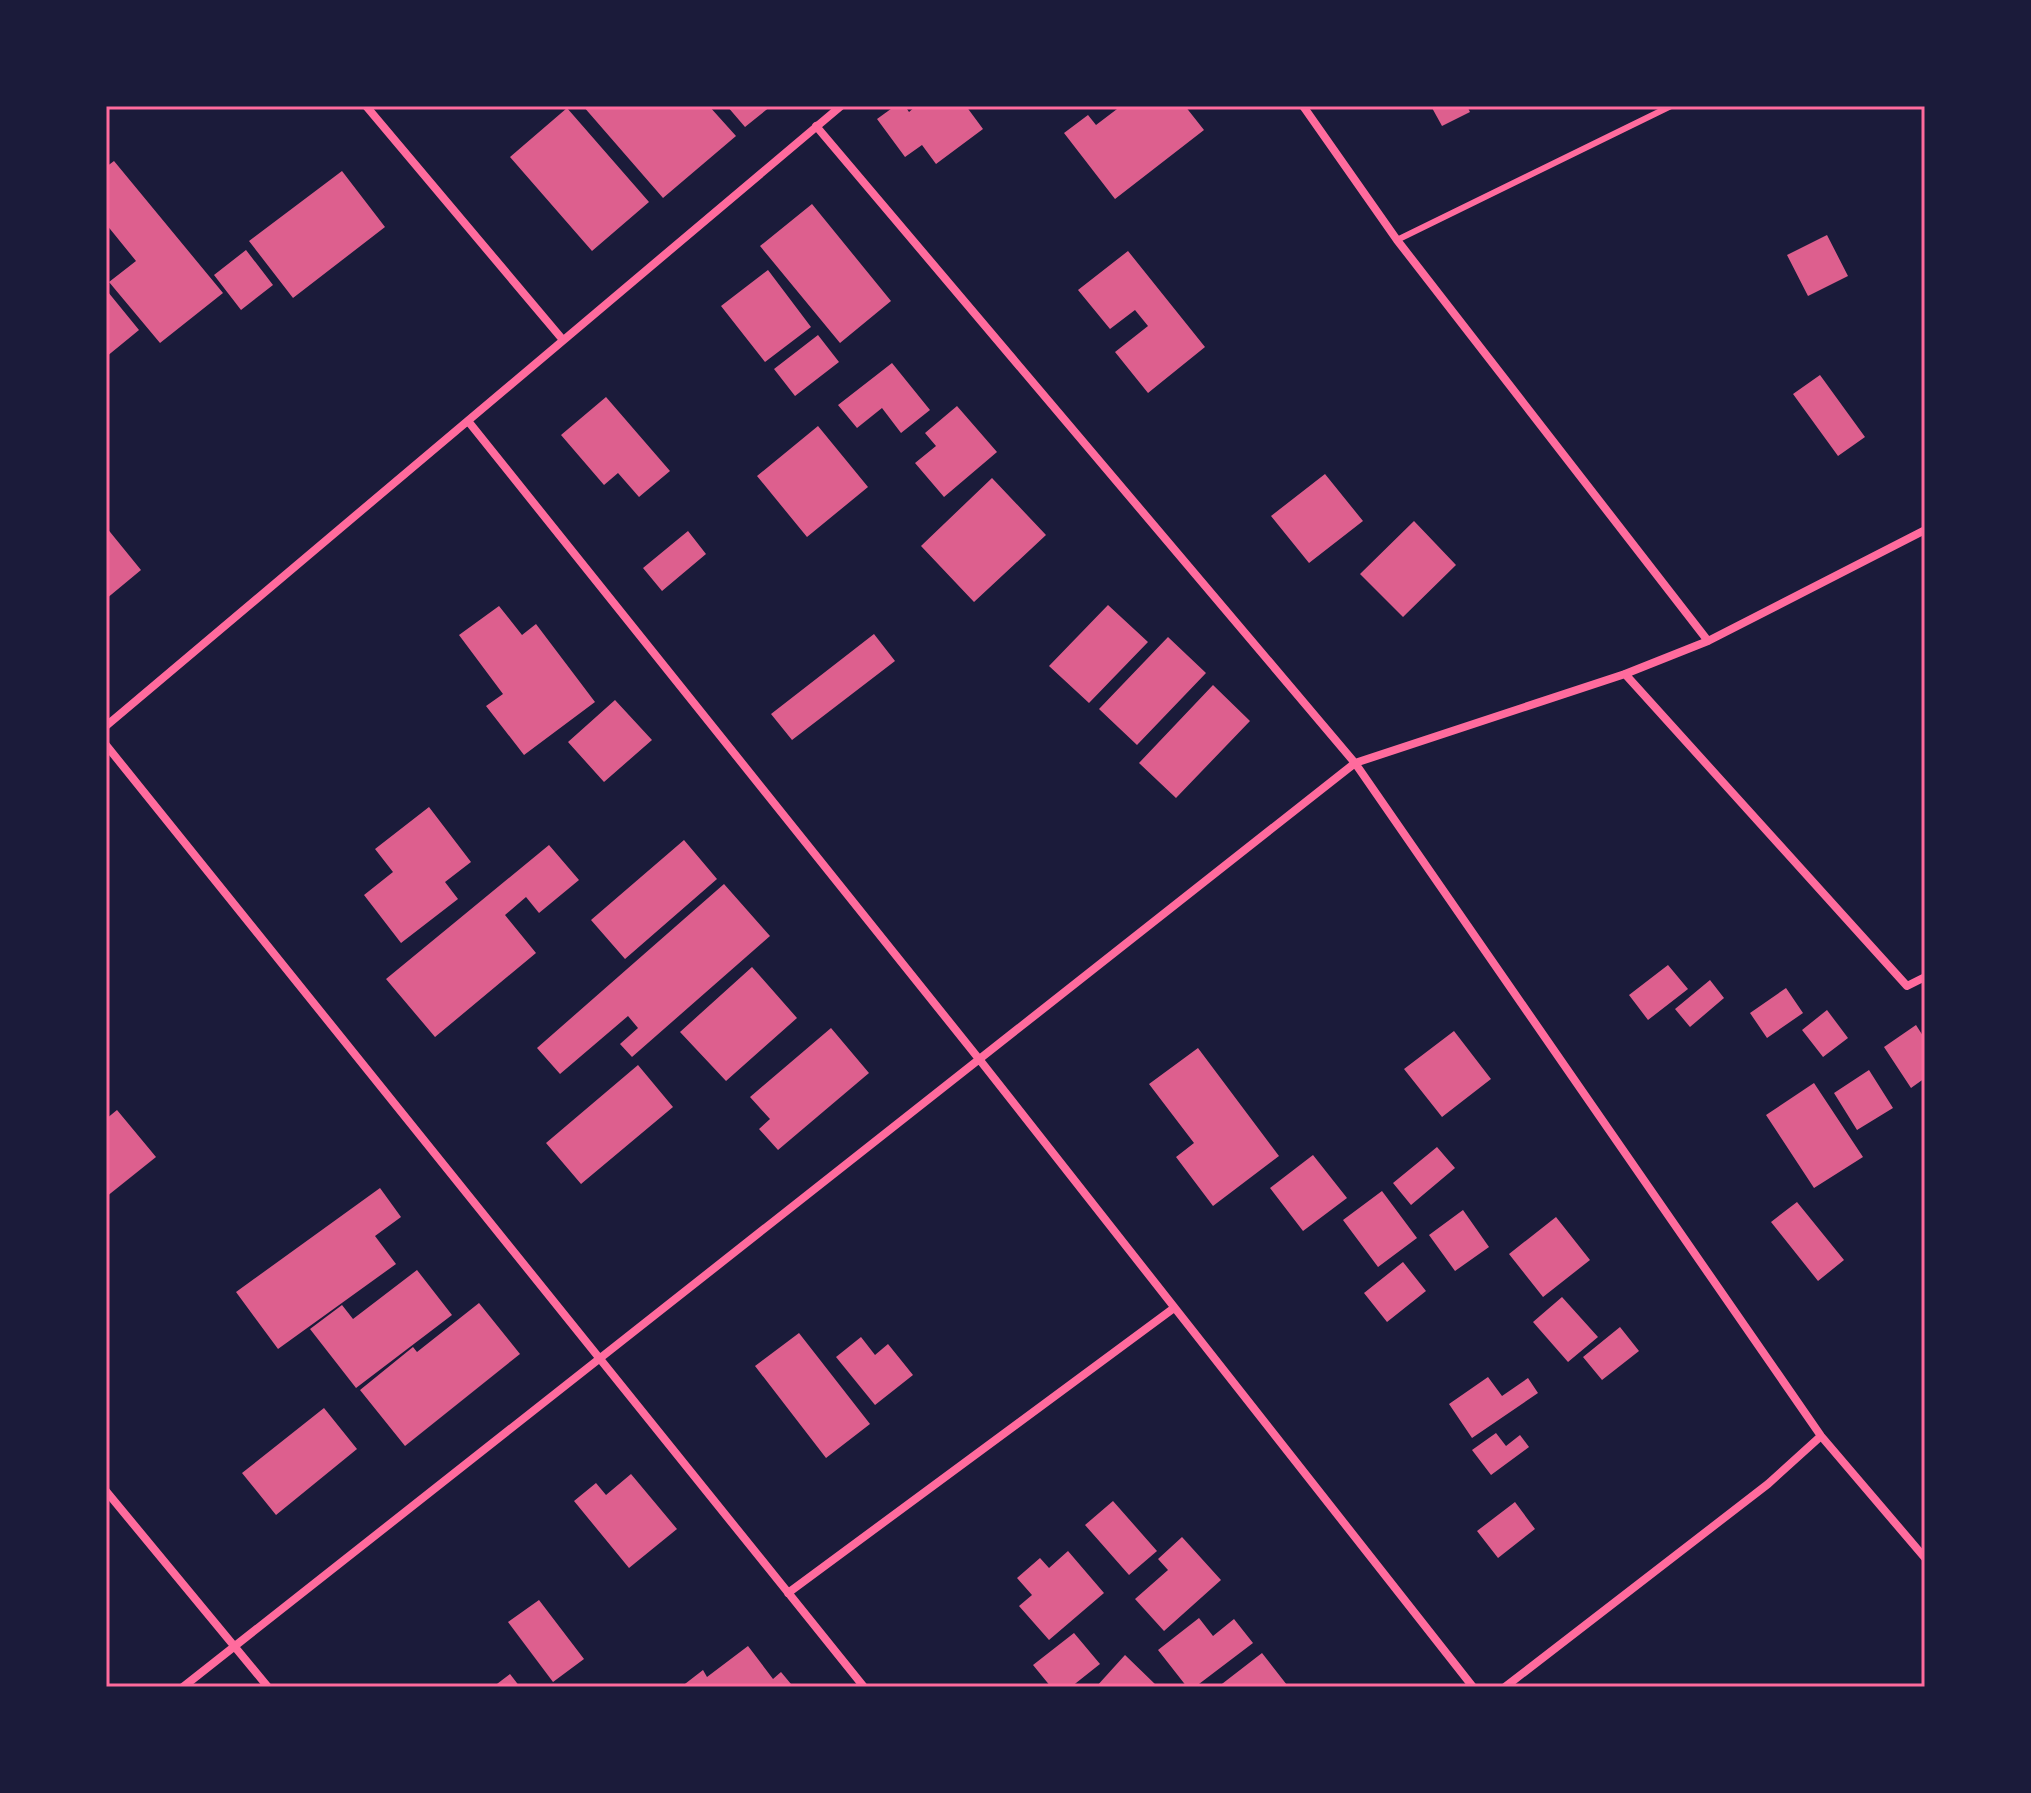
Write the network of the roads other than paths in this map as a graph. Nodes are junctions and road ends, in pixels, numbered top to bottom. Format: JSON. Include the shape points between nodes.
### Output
{"nodes":[{"id":1,"x":366,"y":106,"type":"edge"},
{"id":2,"x":841,"y":106,"type":"edge"},
{"id":3,"x":1303,"y":106,"type":"edge"},
{"id":4,"x":1671,"y":106,"type":"edge"},
{"id":5,"x":816,"y":126,"type":"junction"},
{"id":6,"x":1397,"y":240,"type":"junction"},
{"id":7,"x":563,"y":340,"type":"junction"},
{"id":8,"x":468,"y":421,"type":"junction"},
{"id":9,"x":1925,"y":530,"type":"edge"},
{"id":10,"x":1708,"y":641,"type":"junction"},
{"id":11,"x":1625,"y":674,"type":"junction"},
{"id":12,"x":106,"y":726,"type":"edge"},
{"id":13,"x":106,"y":745,"type":"edge"},
{"id":14,"x":1355,"y":763,"type":"junction"},
{"id":15,"x":1925,"y":977,"type":"edge"},
{"id":16,"x":979,"y":1059,"type":"junction"},
{"id":17,"x":1174,"y":1308,"type":"junction"},
{"id":18,"x":600,"y":1359,"type":"junction"},
{"id":19,"x":1821,"y":1436,"type":"junction"},
{"id":20,"x":106,"y":1491,"type":"edge"},
{"id":21,"x":1925,"y":1558,"type":"edge"},
{"id":22,"x":788,"y":1593,"type":"junction"},
{"id":23,"x":234,"y":1646,"type":"junction"},
{"id":24,"x":183,"y":1687,"type":"edge"},
{"id":25,"x":268,"y":1687,"type":"edge"},
{"id":26,"x":864,"y":1687,"type":"edge"},
{"id":27,"x":1473,"y":1687,"type":"edge"},
{"id":28,"x":1505,"y":1687,"type":"edge"}],
"edges":[{"from":1,"to":7,"type":"street"},
{"from":2,"to":5,"type":"street"},
{"from":3,"to":6,"type":"street"},
{"from":4,"to":6,"type":"lane"},
{"from":5,"to":7,"type":"street"},
{"from":5,"to":14,"type":"street"},
{"from":6,"to":10,"type":"street"},
{"from":7,"to":8,"type":"street"},
{"from":8,"to":12,"type":"street"},
{"from":8,"to":16,"type":"street"},
{"from":9,"to":10,"type":"street"},
{"from":10,"to":11,"type":"street"},
{"from":11,"to":14,"type":"street"},
{"from":11,"to":15,"type":"street","via":[[1907,986]]},
{"from":13,"to":18,"type":"street"},
{"from":14,"to":16,"type":"street"},
{"from":14,"to":19,"type":"street"},
{"from":16,"to":17,"type":"street"},
{"from":16,"to":18,"type":"street"},
{"from":17,"to":22,"type":"street"},
{"from":17,"to":27,"type":"street"},
{"from":18,"to":22,"type":"street"},
{"from":18,"to":23,"type":"street"},
{"from":19,"to":21,"type":"street"},
{"from":19,"to":28,"type":"street","via":[[1768,1484]]},
{"from":20,"to":23,"type":"street"},
{"from":22,"to":26,"type":"street"},
{"from":23,"to":24,"type":"street"},
{"from":23,"to":25,"type":"street"}]}
